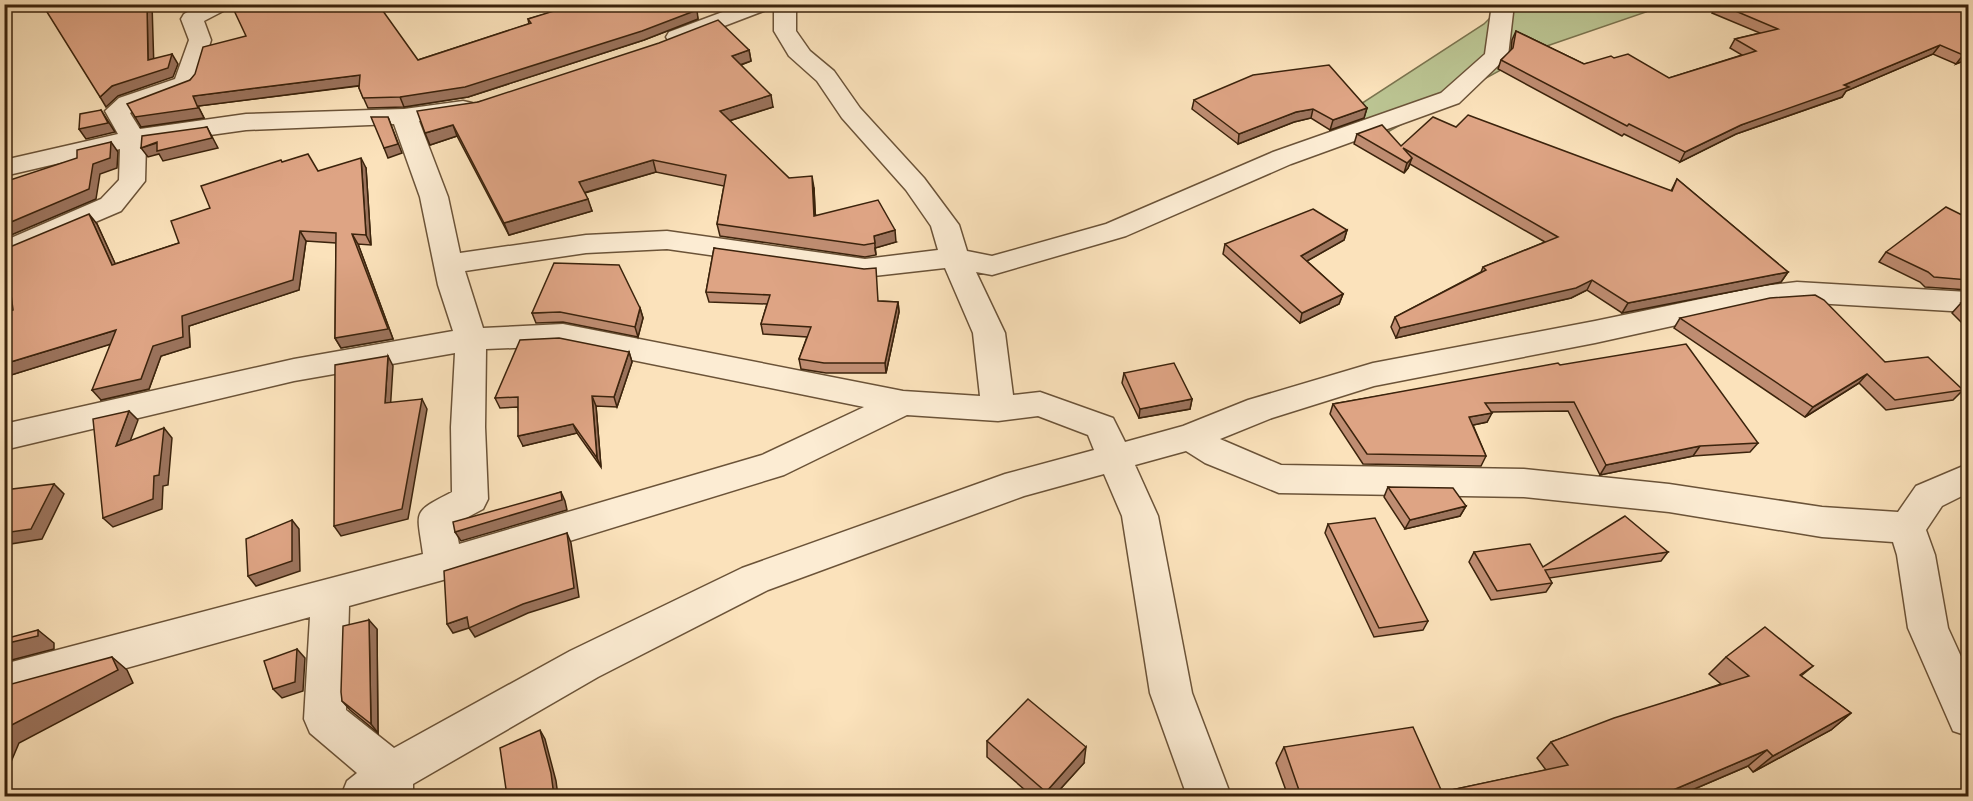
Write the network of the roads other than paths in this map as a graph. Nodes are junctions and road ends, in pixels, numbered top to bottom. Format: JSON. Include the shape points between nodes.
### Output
{"nodes":[{"id":1,"x":219,"y":4,"type":"edge"},
{"id":2,"x":765,"y":4,"type":"edge"},
{"id":3,"x":785,"y":4,"type":"edge"},
{"id":4,"x":1503,"y":4,"type":"edge"},
{"id":5,"x":652,"y":46,"type":"edge"},
{"id":6,"x":484,"y":103,"type":"edge"},
{"id":7,"x":404,"y":116,"type":"junction"},
{"id":8,"x":133,"y":138,"type":"junction"},
{"id":9,"x":4,"y":168,"type":"edge"},
{"id":10,"x":4,"y":252,"type":"edge"},
{"id":11,"x":955,"y":257,"type":"junction"},
{"id":12,"x":448,"y":264,"type":"junction"},
{"id":13,"x":1968,"y":302,"type":"edge"},
{"id":14,"x":471,"y":339,"type":"junction"},
{"id":15,"x":903,"y":403,"type":"junction"},
{"id":16,"x":998,"y":409,"type":"junction"},
{"id":17,"x":4,"y":437,"type":"edge"},
{"id":18,"x":1191,"y":437,"type":"junction"},
{"id":19,"x":1117,"y":459,"type":"junction"},
{"id":20,"x":1968,"y":478,"type":"edge"},
{"id":21,"x":1907,"y":528,"type":"junction"},
{"id":22,"x":443,"y":564,"type":"junction"},
{"id":23,"x":330,"y":595,"type":"junction"},
{"id":24,"x":4,"y":683,"type":"edge"},
{"id":25,"x":1967,"y":712,"type":"edge"},
{"id":26,"x":382,"y":789,"type":"edge"},
{"id":27,"x":1209,"y":796,"type":"edge"}],
"edges":[{"from":1,"to":8,"type":"street","via":[[192,19],[200,40],[186,83],[128,103],[117,111]]},
{"from":2,"to":5,"type":"street"},
{"from":3,"to":11,"type":"street","via":[[785,31],[801,56],[826,76],[851,113],[915,184],[945,225]]},
{"from":4,"to":11,"type":"street","via":[[1496,56],[1450,98],[1282,158],[1116,230],[992,266]]},
{"from":6,"to":7,"type":"street"},
{"from":7,"to":8,"type":"street","via":[[246,122]]},
{"from":7,"to":12,"type":"street","via":[[434,197]]},
{"from":8,"to":9,"type":"street"},
{"from":8,"to":10,"type":"street","via":[[132,180],[111,205]]},
{"from":11,"to":12,"type":"street","via":[[865,268],[667,240],[586,244]]},
{"from":11,"to":16,"type":"street","via":[[990,333]]},
{"from":12,"to":14,"type":"street"},
{"from":13,"to":18,"type":"street","via":[[1797,292],[1741,298],[1595,332],[1373,375],[1260,409]]},
{"from":14,"to":15,"type":"street","via":[[563,335]]},
{"from":14,"to":17,"type":"street","via":[[294,370]]},
{"from":14,"to":22,"type":"street","via":[[470,499],[436,517]]},
{"from":15,"to":16,"type":"street"},
{"from":15,"to":22,"type":"street","via":[[772,465]]},
{"from":16,"to":19,"type":"street","via":[[1040,404],[1101,427]]},
{"from":18,"to":19,"type":"street"},
{"from":18,"to":21,"type":"street","via":[[1217,454],[1279,479],[1524,483],[1669,498],[1822,522]]},
{"from":19,"to":26,"type":"street","via":[[1018,484],[755,579],[584,664]]},
{"from":19,"to":27,"type":"street","via":[[1140,516],[1171,693]]},
{"from":20,"to":21,"type":"street","via":[[1929,496]]},
{"from":21,"to":25,"type":"street","via":[[1916,555],[1928,628]]},
{"from":22,"to":23,"type":"street"},
{"from":23,"to":24,"type":"street"},
{"from":23,"to":26,"type":"street","via":[[325,719]]}]}
